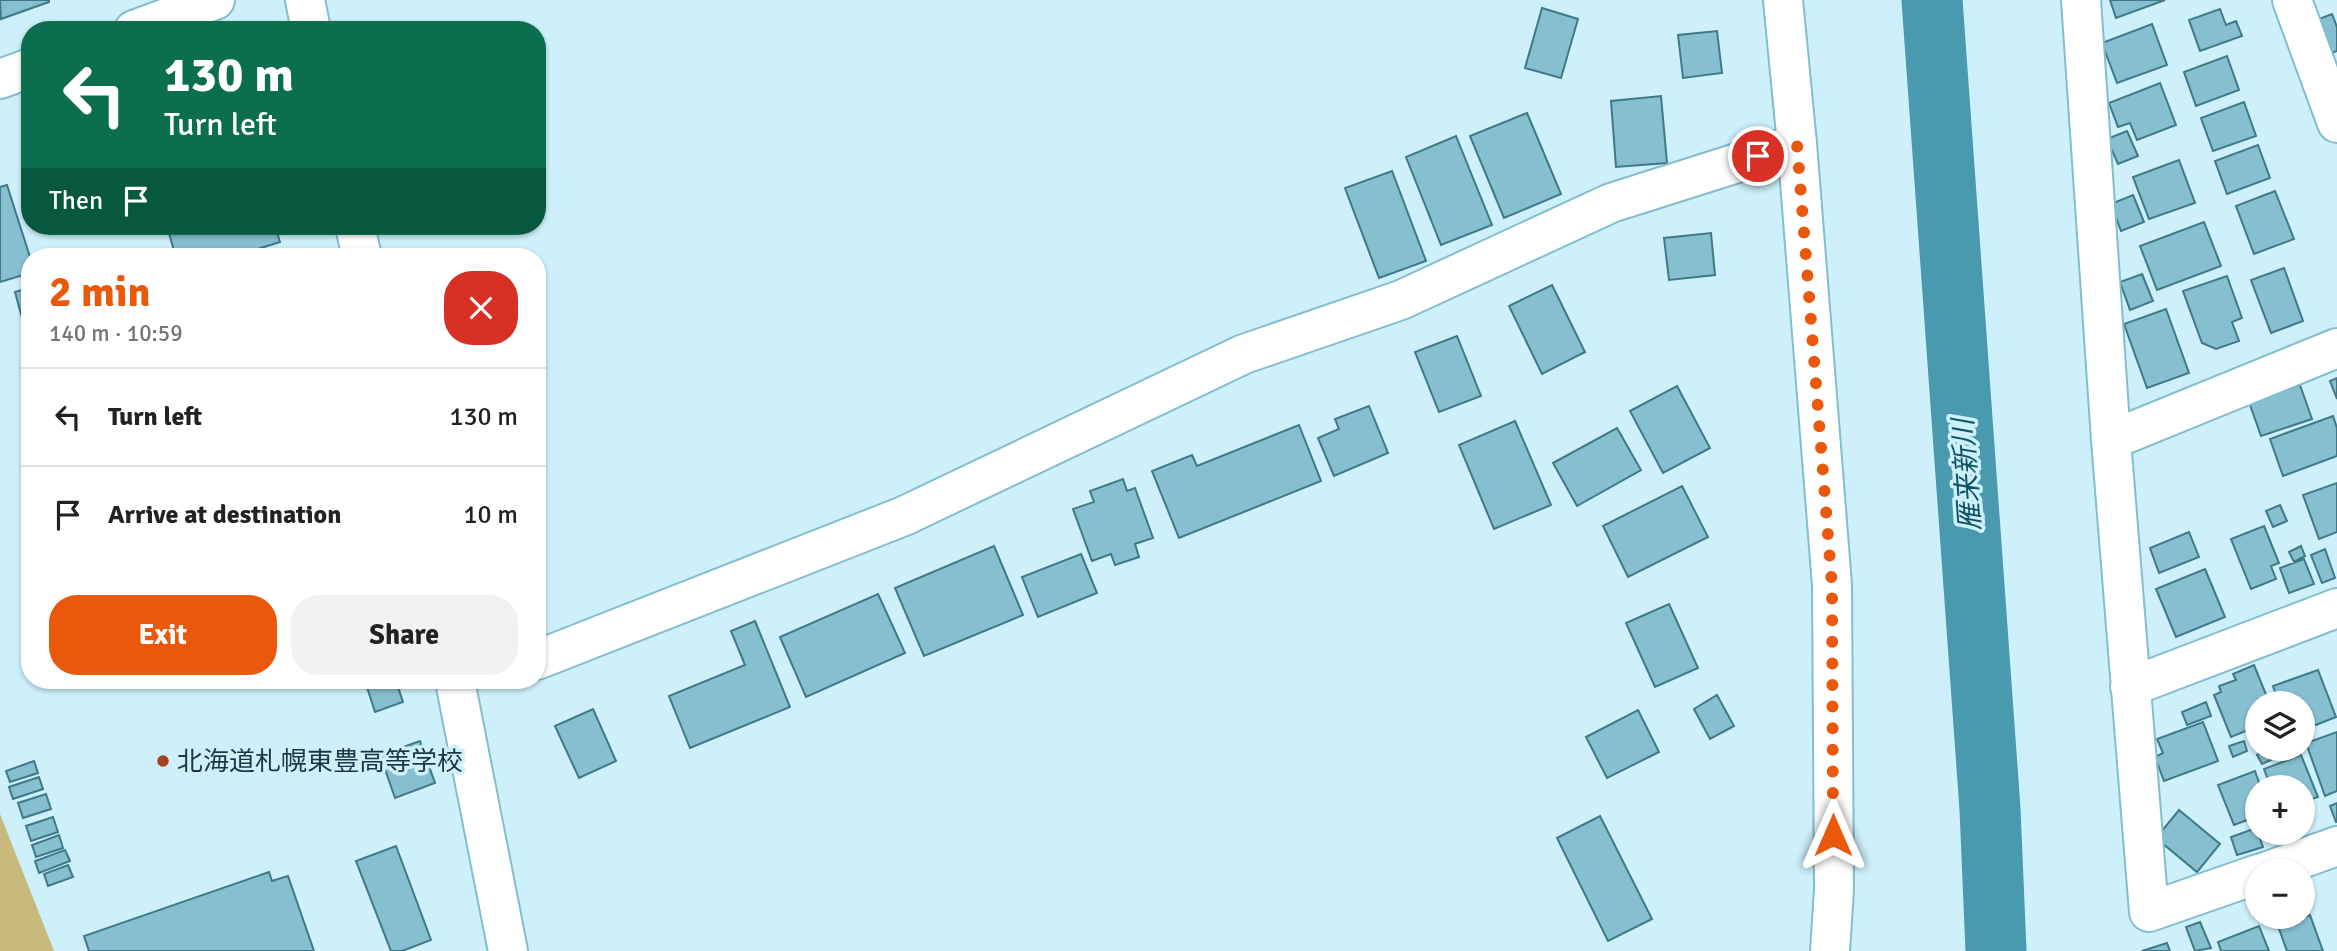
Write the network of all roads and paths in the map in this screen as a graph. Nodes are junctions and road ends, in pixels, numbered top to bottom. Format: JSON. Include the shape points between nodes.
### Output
{"nodes":[{"id":1,"x":215,"y":0,"type":"edge"},
{"id":2,"x":305,"y":0,"type":"edge"},
{"id":3,"x":1783,"y":0,"type":"edge"},
{"id":4,"x":2081,"y":0,"type":"edge"},
{"id":5,"x":2292,"y":0,"type":"edge"},
{"id":6,"x":158,"y":21,"type":"edge"},
{"id":7,"x":309,"y":21,"type":"edge"},
{"id":8,"x":21,"y":71,"type":"edge"},
{"id":9,"x":0,"y":79,"type":"edge"},
{"id":10,"x":2337,"y":123,"type":"edge"},
{"id":11,"x":1797,"y":144,"type":"junction"},
{"id":12,"x":2337,"y":348,"type":"edge"},
{"id":13,"x":2111,"y":440,"type":"junction"},
{"id":14,"x":2337,"y":608,"type":"edge"},
{"id":15,"x":546,"y":656,"type":"edge"},
{"id":16,"x":2130,"y":687,"type":"junction"},
{"id":17,"x":467,"y":689,"type":"edge"},
{"id":18,"x":2337,"y":846,"type":"edge"},
{"id":19,"x":2302,"y":859,"type":"edge"},
{"id":20,"x":2245,"y":879,"type":"edge"},
{"id":21,"x":508,"y":951,"type":"edge"},
{"id":22,"x":1830,"y":951,"type":"edge"}],
"edges":[{"from":1,"to":6,"type":"street"},
{"from":2,"to":7,"type":"street"},
{"from":3,"to":11,"type":"street"},
{"from":4,"to":13,"type":"street"},
{"from":5,"to":10,"type":"street"},
{"from":8,"to":9,"type":"street"},
{"from":11,"to":15,"type":"street","via":[[1611,202],[1401,300],[1244,354],[904,516]]},
{"from":11,"to":22,"type":"street","via":[[1832,586],[1834,890]]},
{"from":12,"to":13,"type":"street"},
{"from":13,"to":16,"type":"street"},
{"from":14,"to":16,"type":"street"},
{"from":16,"to":20,"type":"street","via":[[2150,912]]},
{"from":17,"to":21,"type":"street"},
{"from":18,"to":19,"type":"street"}]}
